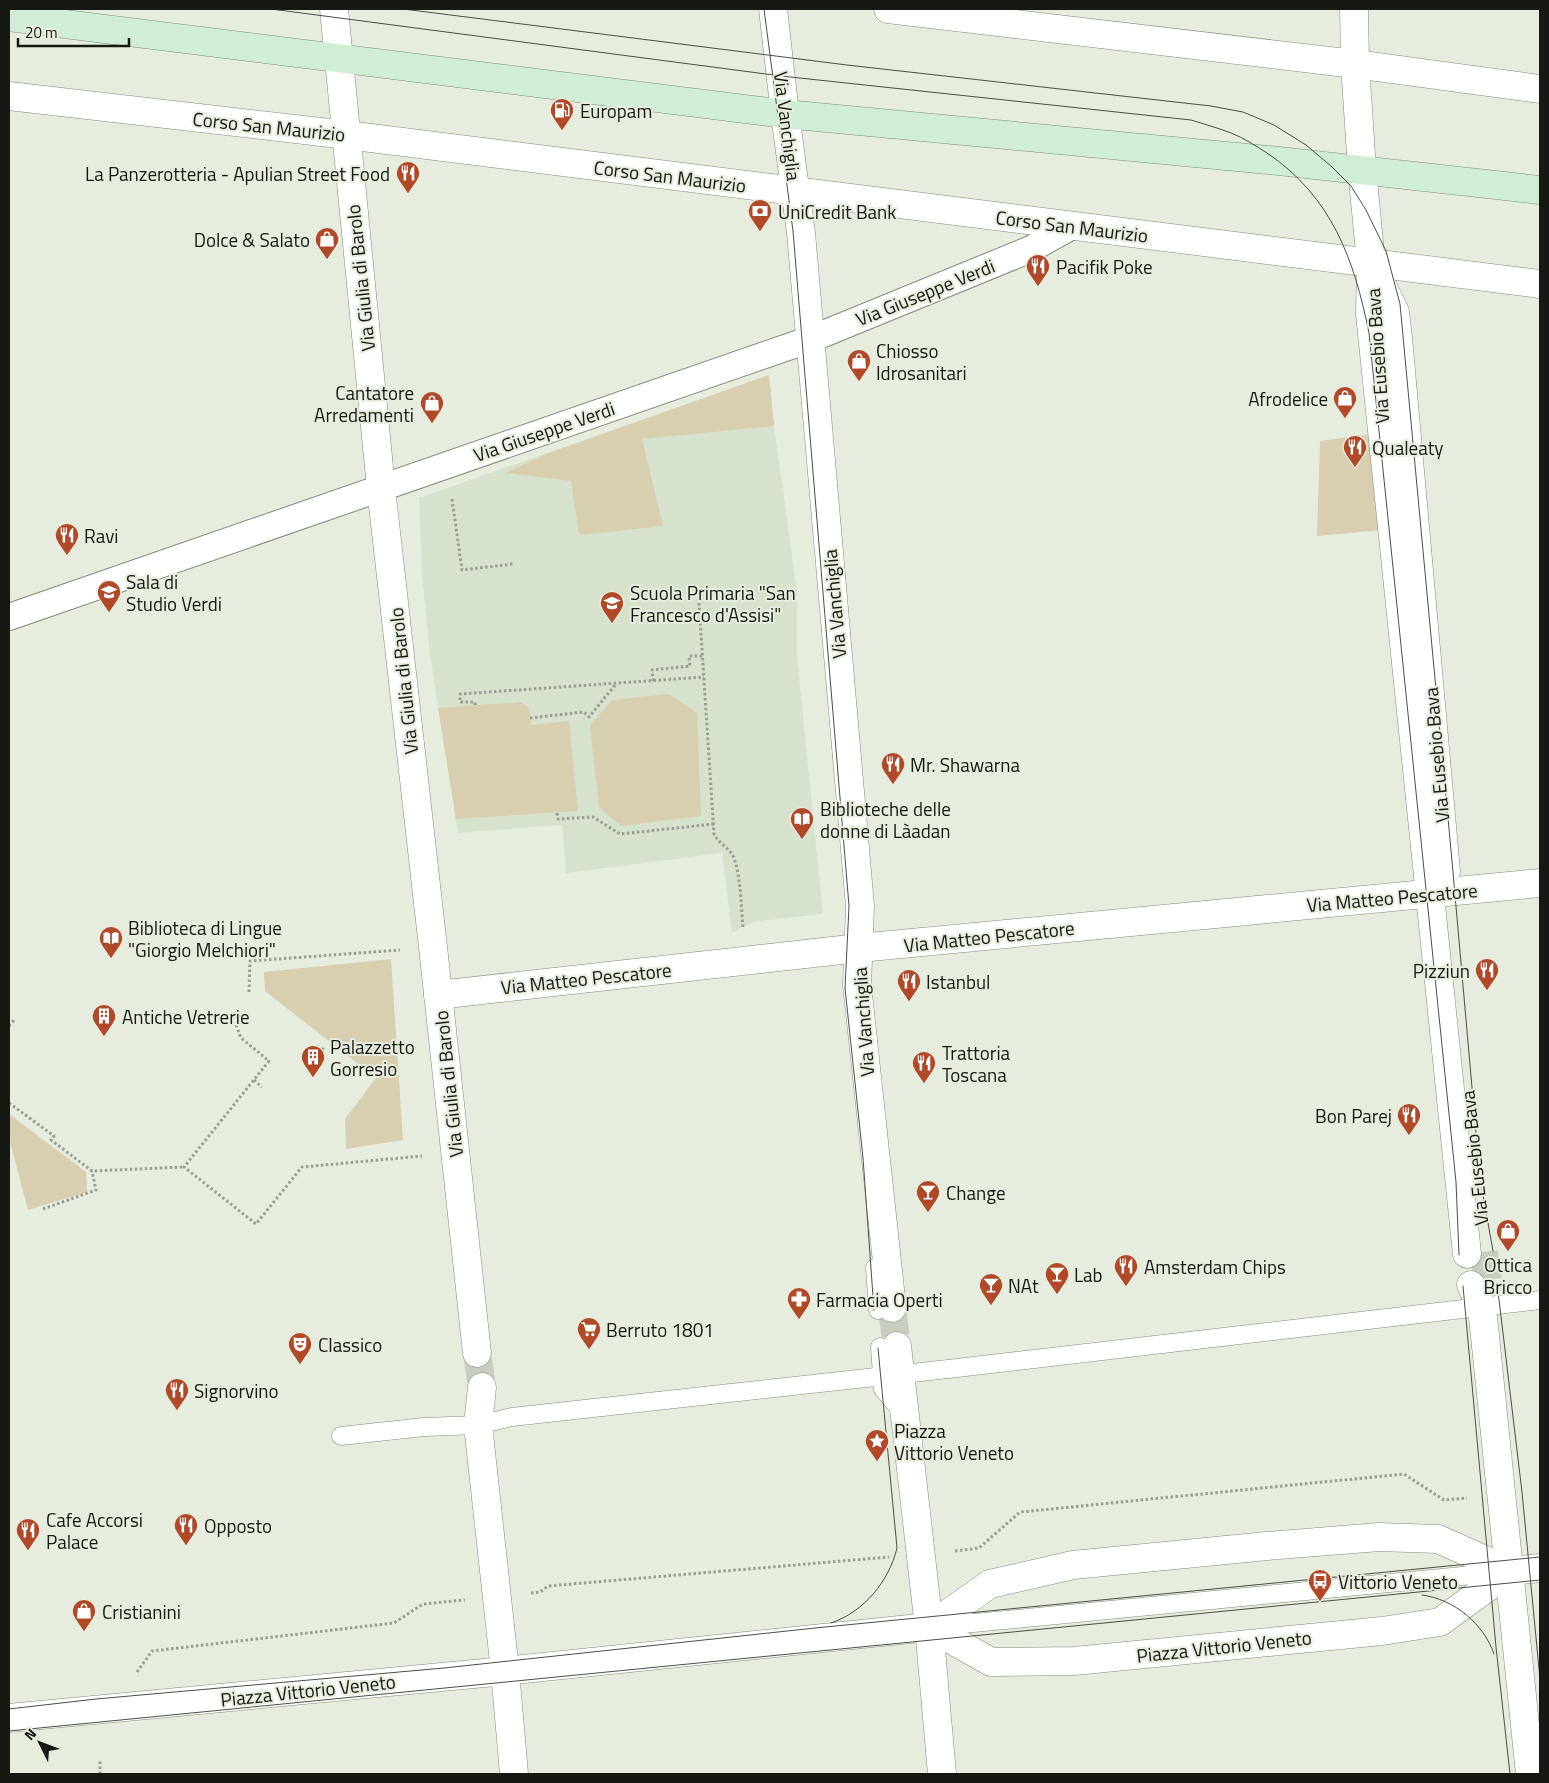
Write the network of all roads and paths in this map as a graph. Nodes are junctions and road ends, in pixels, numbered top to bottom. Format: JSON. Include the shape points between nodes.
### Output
{"nodes":[{"id":1,"x":334,"y":9,"type":"edge"},
{"id":2,"x":773,"y":9,"type":"edge"},
{"id":3,"x":888,"y":9,"type":"edge"},
{"id":4,"x":1354,"y":9,"type":"edge"},
{"id":5,"x":9,"y":17,"type":"edge"},
{"id":6,"x":339,"y":58,"type":"junction"},
{"id":7,"x":1355,"y":64,"type":"junction"},
{"id":8,"x":1540,"y":89,"type":"edge"},
{"id":9,"x":9,"y":96,"type":"edge"},
{"id":10,"x":785,"y":114,"type":"junction"},
{"id":11,"x":347,"y":135,"type":"junction"},
{"id":12,"x":1362,"y":170,"type":"junction"},
{"id":13,"x":1540,"y":190,"type":"edge"},
{"id":14,"x":796,"y":192,"type":"junction"},
{"id":15,"x":1072,"y":226,"type":"junction"},
{"id":16,"x":1371,"y":263,"type":"junction"},
{"id":17,"x":1540,"y":284,"type":"edge"},
{"id":18,"x":811,"y":339,"type":"junction"},
{"id":19,"x":447,"y":466,"type":"junction"},
{"id":20,"x":381,"y":488,"type":"junction"},
{"id":21,"x":513,"y":564,"type":"dead end"},
{"id":22,"x":699,"y":603,"type":"dead end"},
{"id":23,"x":9,"y":617,"type":"edge"},
{"id":24,"x":703,"y":656,"type":"junction"},
{"id":25,"x":704,"y":677,"type":"junction"},
{"id":26,"x":653,"y":681,"type":"junction"},
{"id":27,"x":617,"y":684,"type":"junction"},
{"id":28,"x":606,"y":697,"type":"junction"},
{"id":29,"x":612,"y":700,"type":"dead end"},
{"id":30,"x":475,"y":706,"type":"dead end"},
{"id":31,"x":530,"y":718,"type":"dead end"},
{"id":32,"x":557,"y":813,"type":"dead end"},
{"id":33,"x":714,"y":824,"type":"junction"},
{"id":34,"x":1540,"y":883,"type":"edge"},
{"id":35,"x":1439,"y":893,"type":"junction"},
{"id":36,"x":434,"y":947,"type":"junction"},
{"id":37,"x":859,"y":948,"type":"junction"},
{"id":38,"x":746,"y":961,"type":"junction"},
{"id":39,"x":249,"y":992,"type":"dead end"},
{"id":40,"x":438,"y":995,"type":"junction"},
{"id":41,"x":14,"y":1020,"type":"dead end"},
{"id":42,"x":9,"y":1026,"type":"edge"},
{"id":43,"x":236,"y":1026,"type":"dead end"},
{"id":44,"x":254,"y":1080,"type":"junction"},
{"id":45,"x":262,"y":1087,"type":"dead end"},
{"id":46,"x":9,"y":1103,"type":"edge"},
{"id":47,"x":455,"y":1154,"type":"junction"},
{"id":48,"x":184,"y":1167,"type":"junction"},
{"id":49,"x":92,"y":1171,"type":"junction"},
{"id":50,"x":43,"y":1209,"type":"dead end"},
{"id":51,"x":1476,"y":1253,"type":"tunnel mouth"},
{"id":52,"x":1480,"y":1292,"type":"junction"},
{"id":53,"x":1540,"y":1300,"type":"edge"},
{"id":54,"x":885,"y":1309,"type":"tunnel mouth"},
{"id":55,"x":889,"y":1346,"type":"tunnel mouth"},
{"id":56,"x":478,"y":1353,"type":"tunnel mouth"},
{"id":57,"x":891,"y":1375,"type":"junction"},
{"id":58,"x":482,"y":1387,"type":"tunnel mouth"},
{"id":59,"x":478,"y":1425,"type":"junction"},
{"id":60,"x":341,"y":1436,"type":"dead end"},
{"id":61,"x":1471,"y":1497,"type":"dead end"},
{"id":62,"x":950,"y":1551,"type":"dead end"},
{"id":63,"x":886,"y":1557,"type":"dead end"},
{"id":64,"x":1540,"y":1568,"type":"edge"},
{"id":65,"x":1510,"y":1571,"type":"junction"},
{"id":66,"x":525,"y":1593,"type":"dead end"},
{"id":67,"x":466,"y":1600,"type":"dead end"},
{"id":68,"x":929,"y":1627,"type":"junction"},
{"id":69,"x":505,"y":1671,"type":"junction"},
{"id":70,"x":111,"y":1710,"type":"junction"},
{"id":71,"x":9,"y":1718,"type":"edge"},
{"id":72,"x":100,"y":1759,"type":"dead end"},
{"id":73,"x":100,"y":1774,"type":"edge"},
{"id":74,"x":514,"y":1774,"type":"edge"},
{"id":75,"x":942,"y":1774,"type":"edge"},
{"id":76,"x":1530,"y":1774,"type":"edge"}],
"edges":[{"from":1,"to":6,"type":"street","name":"Via Giulia di Barolo"},
{"from":2,"to":10,"type":"street","name":"Via Vanchiglia"},
{"from":3,"to":7,"type":"street"},
{"from":4,"to":7,"type":"street","name":"Via Eusebio Bava"},
{"from":5,"to":6,"type":"main road"},
{"from":6,"to":10,"type":"main road"},
{"from":6,"to":11,"type":"street","name":"Via Giulia di Barolo"},
{"from":7,"to":8,"type":"street"},
{"from":7,"to":12,"type":"street","name":"Via Eusebio Bava"},
{"from":9,"to":11,"type":"street","name":"Corso San Maurizio"},
{"from":10,"to":12,"type":"main road"},
{"from":10,"to":14,"type":"street","name":"Via Vanchiglia"},
{"from":11,"to":14,"type":"street","name":"Corso San Maurizio"},
{"from":11,"to":20,"type":"street","name":"Via Giulia di Barolo"},
{"from":12,"to":13,"type":"main road"},
{"from":12,"to":16,"type":"street","name":"Via Eusebio Bava"},
{"from":14,"to":15,"type":"street","name":"Corso San Maurizio"},
{"from":14,"to":18,"type":"street","name":"Via Vanchiglia"},
{"from":15,"to":16,"type":"street","name":"Corso San Maurizio"},
{"from":15,"to":18,"type":"street","name":"Via Giuseppe Verdi","via":[[1031,248]]},
{"from":16,"to":17,"type":"street","name":"Corso San Maurizio"},
{"from":16,"to":35,"type":"street","name":"Via Eusebio Bava","via":[[1370,314]]},
{"from":18,"to":19,"type":"street","name":"Via Giuseppe Verdi"},
{"from":18,"to":37,"type":"street","name":"Via Vanchiglia","via":[[860,906]]},
{"from":19,"to":20,"type":"street","name":"Via Giuseppe Verdi"},
{"from":19,"to":21,"type":"path","via":[[462,570]]},
{"from":20,"to":23,"type":"street","name":"Via Giuseppe Verdi"},
{"from":20,"to":36,"type":"street","name":"Via Giulia di Barolo"},
{"from":22,"to":24,"type":"path"},
{"from":24,"to":25,"type":"path"},
{"from":24,"to":26,"type":"path","via":[[689,656],[690,666],[652,670]]},
{"from":25,"to":26,"type":"path"},
{"from":25,"to":33,"type":"path"},
{"from":26,"to":27,"type":"path"},
{"from":27,"to":28,"type":"path"},
{"from":27,"to":30,"type":"path","via":[[460,694],[460,702],[475,702]]},
{"from":28,"to":29,"type":"path"},
{"from":28,"to":31,"type":"path","via":[[589,717],[584,712]]},
{"from":32,"to":33,"type":"path","via":[[558,820],[593,817],[620,834]]},
{"from":33,"to":38,"type":"path","via":[[718,841],[734,857]]},
{"from":34,"to":35,"type":"street","name":"Via Matteo Pescatore"},
{"from":35,"to":37,"type":"street","name":"Via Matteo Pescatore"},
{"from":35,"to":51,"type":"street","name":"Via Eusebio Bava"},
{"from":36,"to":39,"type":"path","via":[[250,961]]},
{"from":36,"to":40,"type":"street","name":"Via Giulia di Barolo"},
{"from":37,"to":38,"type":"street","name":"Via Matteo Pescatore"},
{"from":37,"to":54,"type":"street","name":"Via Vanchiglia","via":[[857,985],[880,1199]]},
{"from":38,"to":40,"type":"street","name":"Via Matteo Pescatore"},
{"from":40,"to":47,"type":"street","name":"Via Giulia di Barolo"},
{"from":41,"to":42,"type":"path"},
{"from":43,"to":44,"type":"path","via":[[241,1038],[269,1061]]},
{"from":44,"to":45,"type":"path"},
{"from":44,"to":48,"type":"path"},
{"from":46,"to":49,"type":"path","via":[[54,1136],[51,1140]]},
{"from":47,"to":48,"type":"path","via":[[302,1167],[256,1224]]},
{"from":47,"to":56,"type":"street","name":"Via Giulia di Barolo"},
{"from":48,"to":49,"type":"path"},
{"from":49,"to":50,"type":"path","via":[[96,1190]]},
{"from":52,"to":53,"type":"lane"},
{"from":52,"to":57,"type":"lane"},
{"from":52,"to":65,"type":"street"},
{"from":55,"to":57,"type":"street"},
{"from":57,"to":59,"type":"lane","via":[[512,1417]]},
{"from":57,"to":68,"type":"street","via":[[904,1414]]},
{"from":58,"to":59,"type":"street"},
{"from":59,"to":60,"type":"lane"},
{"from":59,"to":69,"type":"street"},
{"from":61,"to":62,"type":"path","via":[[1444,1500],[1404,1474],[1020,1512],[979,1548]]},
{"from":63,"to":66,"type":"path","via":[[548,1586],[540,1592]]},
{"from":64,"to":65,"type":"street","name":"Piazza Vittorio Veneto"},
{"from":65,"to":68,"type":"lane","name":"Piazza Vittorio Veneto"},
{"from":65,"to":68,"type":"street","name":"Piazza Vittorio Veneto","via":[[1438,1539],[1379,1537],[1257,1547],[1072,1566],[990,1584]]},
{"from":65,"to":68,"type":"street","name":"Piazza Vittorio Veneto","via":[[1440,1622],[1382,1631],[1074,1661],[991,1662]]},
{"from":65,"to":76,"type":"street"},
{"from":67,"to":70,"type":"path","via":[[423,1604],[394,1623],[152,1651]]},
{"from":68,"to":69,"type":"street","name":"Piazza Vittorio Veneto"},
{"from":68,"to":75,"type":"street"},
{"from":69,"to":70,"type":"street","name":"Piazza Vittorio Veneto"},
{"from":69,"to":74,"type":"street"},
{"from":70,"to":71,"type":"street","name":"Piazza Vittorio Veneto"},
{"from":72,"to":73,"type":"path"}]}
